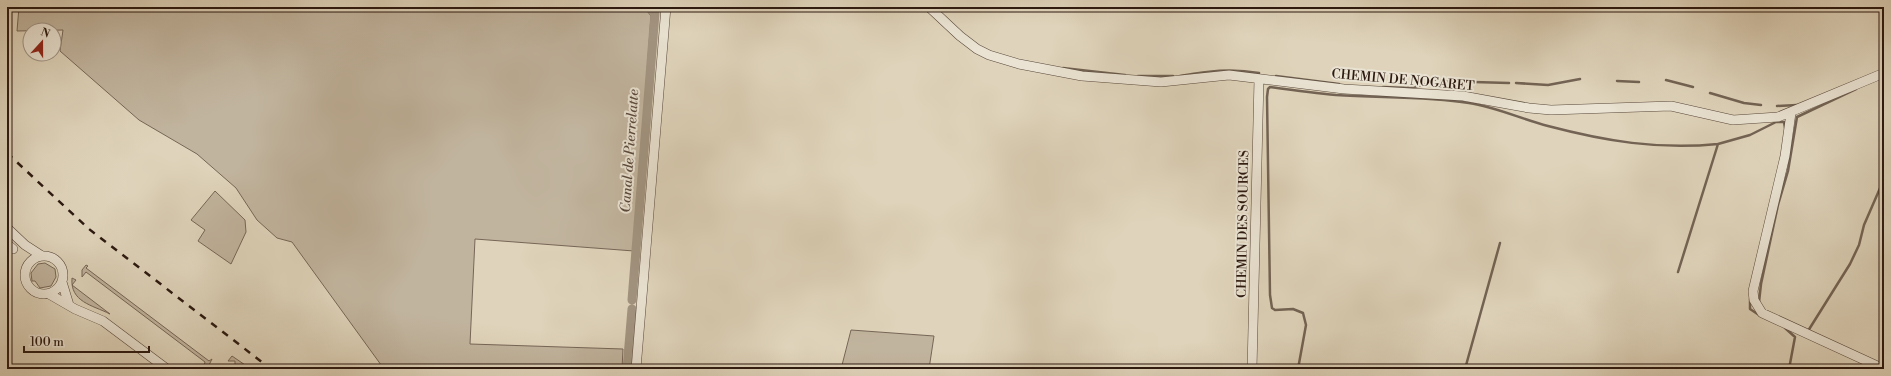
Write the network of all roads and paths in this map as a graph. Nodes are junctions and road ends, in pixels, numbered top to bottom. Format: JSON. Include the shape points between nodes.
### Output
{"nodes":[{"id":1,"x":666,"y":7,"type":"edge"},
{"id":2,"x":929,"y":7,"type":"edge"},
{"id":3,"x":1884,"y":73,"type":"edge"},
{"id":4,"x":1259,"y":79,"type":"junction"},
{"id":5,"x":1791,"y":113,"type":"junction"},
{"id":6,"x":7,"y":228,"type":"edge"},
{"id":7,"x":25,"y":245,"type":"junction"},
{"id":8,"x":42,"y":256,"type":"junction"},
{"id":9,"x":29,"y":263,"type":"junction"},
{"id":10,"x":62,"y":282,"type":"junction"},
{"id":11,"x":49,"y":294,"type":"junction"},
{"id":12,"x":69,"y":305,"type":"junction"},
{"id":13,"x":167,"y":369,"type":"edge"},
{"id":14,"x":636,"y":369,"type":"edge"},
{"id":15,"x":1252,"y":369,"type":"edge"},
{"id":16,"x":1884,"y":369,"type":"edge"}],
"edges":[{"from":1,"to":14,"type":"street"},
{"from":2,"to":4,"type":"street","name":"CHEMIN DE NOGARET","via":[[977,49],[1019,64],[1082,76],[1129,80],[1161,82],[1229,75]]},
{"from":3,"to":5,"type":"street","name":"CHEMIN DE NOGARET"},
{"from":4,"to":5,"type":"street","name":"CHEMIN DE NOGARET","via":[[1344,89],[1463,96],[1551,110],[1672,106],[1718,118],[1747,120]]},
{"from":4,"to":15,"type":"street","name":"CHEMIN DES SOURCES"},
{"from":5,"to":16,"type":"street","via":[[1785,156],[1753,291],[1754,300],[1762,313]]},
{"from":6,"to":7,"type":"street"},
{"from":7,"to":8,"type":"street"},
{"from":7,"to":9,"type":"street"},
{"from":8,"to":9,"type":"street"},
{"from":8,"to":10,"type":"street","via":[[53,258],[60,265]]},
{"from":9,"to":11,"type":"street","via":[[24,274],[27,286],[37,293]]},
{"from":10,"to":11,"type":"street"},
{"from":10,"to":12,"type":"street"},
{"from":11,"to":12,"type":"street"},
{"from":12,"to":13,"type":"street","via":[[103,321]]}]}
